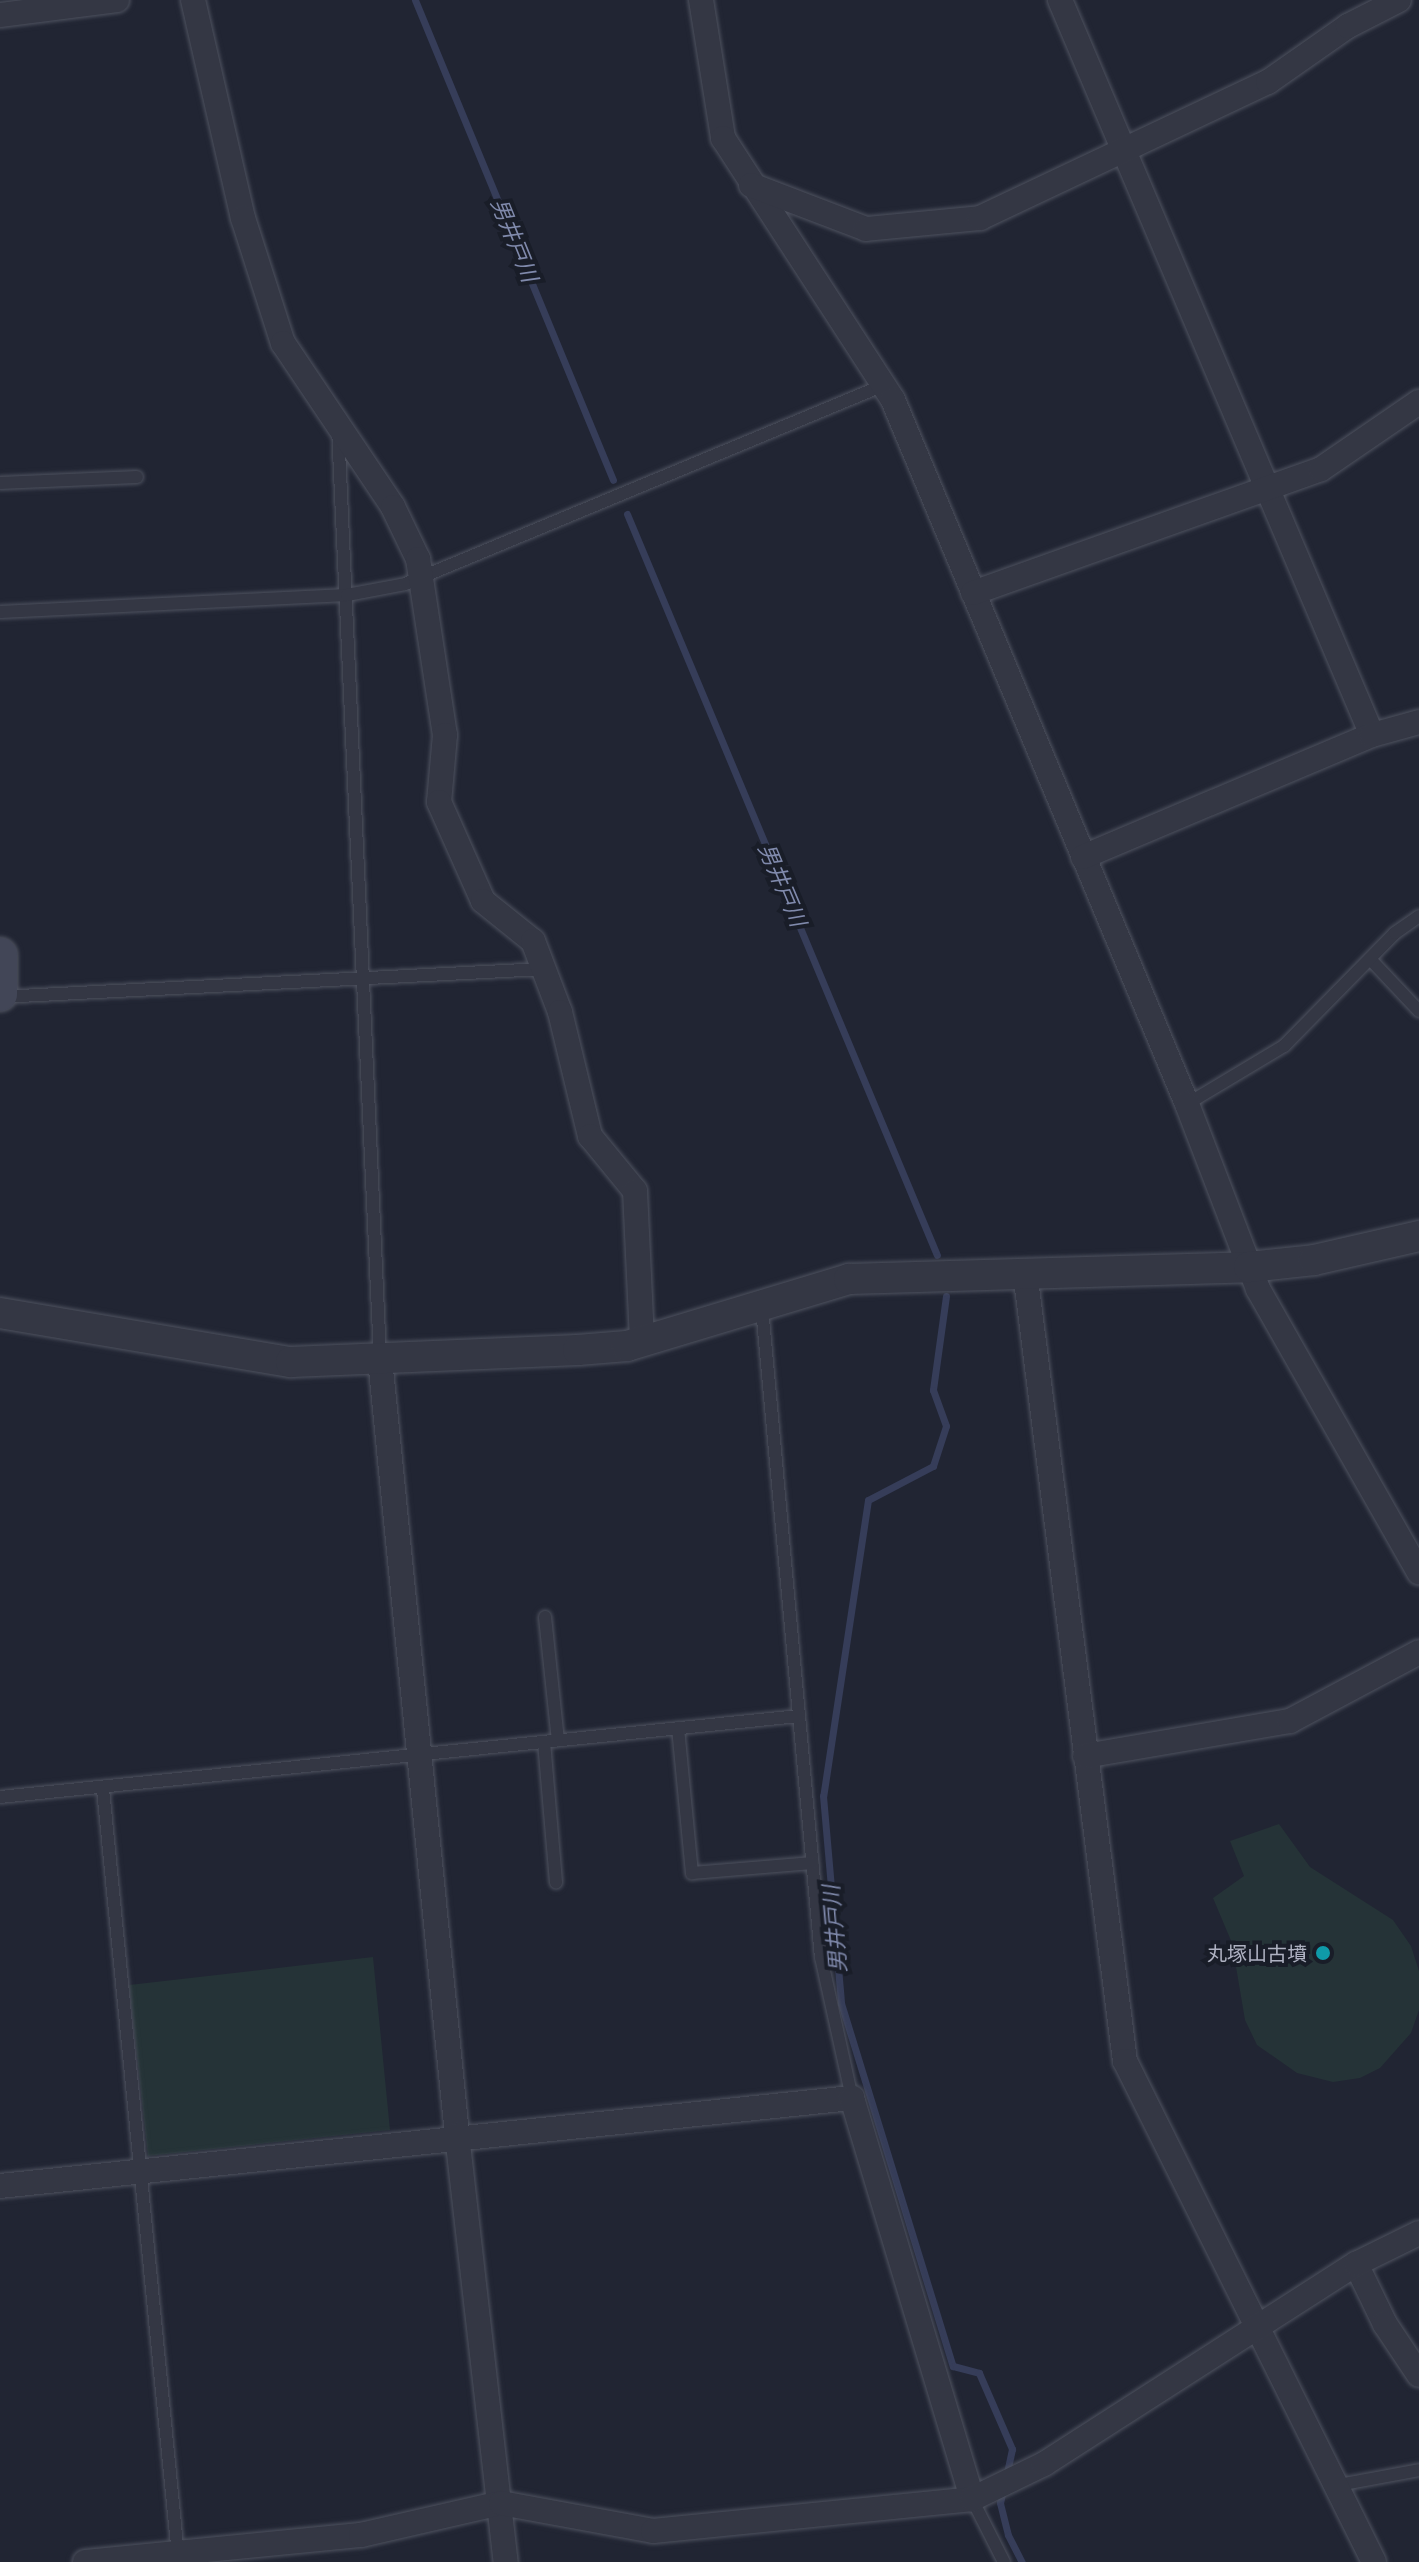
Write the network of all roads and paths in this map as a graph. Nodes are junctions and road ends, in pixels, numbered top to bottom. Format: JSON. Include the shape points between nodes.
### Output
{"nodes":[{"id":1,"x":117,"y":0,"type":"edge"},
{"id":2,"x":193,"y":0,"type":"edge"},
{"id":3,"x":701,"y":0,"type":"edge"},
{"id":4,"x":1060,"y":0,"type":"edge"},
{"id":5,"x":1399,"y":0,"type":"edge"},
{"id":6,"x":0,"y":15,"type":"edge"},
{"id":7,"x":1126,"y":151,"type":"junction"},
{"id":8,"x":751,"y":185,"type":"junction"},
{"id":9,"x":884,"y":385,"type":"junction"},
{"id":10,"x":1418,"y":406,"type":"edge"},
{"id":11,"x":339,"y":424,"type":"junction"},
{"id":12,"x":137,"y":477,"type":"dead end"},
{"id":13,"x":0,"y":483,"type":"edge"},
{"id":14,"x":1267,"y":492,"type":"junction"},
{"id":15,"x":423,"y":578,"type":"junction"},
{"id":16,"x":973,"y":593,"type":"junction"},
{"id":17,"x":347,"y":595,"type":"junction"},
{"id":18,"x":0,"y":612,"type":"edge"},
{"id":19,"x":1419,"y":722,"type":"edge"},
{"id":20,"x":1372,"y":735,"type":"junction"},
{"id":21,"x":1083,"y":857,"type":"junction"},
{"id":22,"x":1419,"y":916,"type":"edge"},
{"id":23,"x":0,"y":955,"type":"edge"},
{"id":24,"x":1371,"y":960,"type":"junction"},
{"id":25,"x":544,"y":969,"type":"junction"},
{"id":26,"x":363,"y":978,"type":"junction"},
{"id":27,"x":0,"y":984,"type":"edge"},
{"id":28,"x":0,"y":995,"type":"edge"},
{"id":29,"x":1419,"y":1011,"type":"edge"},
{"id":30,"x":1187,"y":1104,"type":"junction"},
{"id":31,"x":1419,"y":1236,"type":"edge"},
{"id":32,"x":1249,"y":1267,"type":"junction"},
{"id":33,"x":1025,"y":1272,"type":"junction"},
{"id":34,"x":761,"y":1305,"type":"junction"},
{"id":35,"x":0,"y":1313,"type":"edge"},
{"id":36,"x":642,"y":1341,"type":"junction"},
{"id":37,"x":380,"y":1359,"type":"junction"},
{"id":38,"x":1419,"y":1572,"type":"edge"},
{"id":39,"x":545,"y":1617,"type":"dead end"},
{"id":40,"x":1419,"y":1652,"type":"edge"},
{"id":41,"x":799,"y":1716,"type":"junction"},
{"id":42,"x":678,"y":1728,"type":"junction"},
{"id":43,"x":558,"y":1740,"type":"junction"},
{"id":44,"x":544,"y":1742,"type":"junction"},
{"id":45,"x":423,"y":1753,"type":"junction"},
{"id":46,"x":1085,"y":1756,"type":"junction"},
{"id":47,"x":103,"y":1789,"type":"junction"},
{"id":48,"x":0,"y":1797,"type":"edge"},
{"id":49,"x":813,"y":1863,"type":"junction"},
{"id":50,"x":556,"y":1882,"type":"dead end"},
{"id":51,"x":852,"y":2098,"type":"junction"},
{"id":52,"x":457,"y":2135,"type":"junction"},
{"id":53,"x":140,"y":2173,"type":"junction"},
{"id":54,"x":0,"y":2186,"type":"edge"},
{"id":55,"x":1419,"y":2233,"type":"edge"},
{"id":56,"x":1356,"y":2264,"type":"junction"},
{"id":57,"x":1256,"y":2326,"type":"junction"},
{"id":58,"x":1419,"y":2375,"type":"edge"},
{"id":59,"x":1419,"y":2470,"type":"edge"},
{"id":60,"x":1333,"y":2486,"type":"junction"},
{"id":61,"x":972,"y":2499,"type":"junction"},
{"id":62,"x":501,"y":2503,"type":"junction"},
{"id":63,"x":179,"y":2557,"type":"edge"},
{"id":64,"x":85,"y":2562,"type":"edge"},
{"id":65,"x":506,"y":2562,"type":"edge"},
{"id":66,"x":1004,"y":2562,"type":"edge"},
{"id":67,"x":1374,"y":2562,"type":"edge"}],
"edges":[{"from":1,"to":6,"type":"street"},
{"from":2,"to":11,"type":"street","via":[[243,218],[283,343]]},
{"from":3,"to":8,"type":"street","via":[[723,138]]},
{"from":4,"to":7,"type":"street"},
{"from":5,"to":7,"type":"street","via":[[1348,26],[1268,82]]},
{"from":7,"to":8,"type":"street","via":[[980,218],[866,229]]},
{"from":7,"to":14,"type":"street"},
{"from":8,"to":9,"type":"street"},
{"from":9,"to":15,"type":"lane"},
{"from":9,"to":16,"type":"street"},
{"from":10,"to":14,"type":"street","via":[[1321,469]]},
{"from":11,"to":15,"type":"street","via":[[393,507]]},
{"from":11,"to":17,"type":"lane","via":[[335,438]]},
{"from":12,"to":13,"type":"lane"},
{"from":14,"to":16,"type":"street"},
{"from":14,"to":20,"type":"street"},
{"from":15,"to":17,"type":"lane"},
{"from":15,"to":25,"type":"street","via":[[445,735],[439,802],[483,901],[533,941]]},
{"from":16,"to":21,"type":"street"},
{"from":17,"to":18,"type":"lane"},
{"from":17,"to":26,"type":"lane"},
{"from":19,"to":20,"type":"street"},
{"from":20,"to":21,"type":"street"},
{"from":21,"to":30,"type":"street"},
{"from":22,"to":24,"type":"lane"},
{"from":23,"to":27,"type":"main road"},
{"from":24,"to":29,"type":"lane"},
{"from":24,"to":30,"type":"lane","via":[[1284,1046]]},
{"from":25,"to":26,"type":"lane"},
{"from":25,"to":36,"type":"street","via":[[560,1012],[590,1136],[635,1191]]},
{"from":26,"to":28,"type":"lane"},
{"from":26,"to":37,"type":"lane"},
{"from":27,"to":28,"type":"main road"},
{"from":30,"to":32,"type":"street"},
{"from":31,"to":32,"type":"street","via":[[1314,1260]]},
{"from":32,"to":33,"type":"street"},
{"from":32,"to":38,"type":"street"},
{"from":33,"to":34,"type":"street","via":[[862,1277]]},
{"from":33,"to":46,"type":"street"},
{"from":34,"to":36,"type":"street"},
{"from":34,"to":41,"type":"lane"},
{"from":35,"to":37,"type":"street","via":[[263,1359]]},
{"from":36,"to":37,"type":"street","via":[[611,1348]]},
{"from":37,"to":45,"type":"street"},
{"from":39,"to":43,"type":"lane"},
{"from":40,"to":46,"type":"street","via":[[1290,1721]]},
{"from":41,"to":42,"type":"lane"},
{"from":41,"to":49,"type":"lane"},
{"from":42,"to":43,"type":"lane"},
{"from":42,"to":49,"type":"lane","via":[[692,1873]]},
{"from":43,"to":44,"type":"lane"},
{"from":44,"to":45,"type":"lane"},
{"from":44,"to":50,"type":"lane"},
{"from":45,"to":47,"type":"lane"},
{"from":45,"to":52,"type":"street"},
{"from":46,"to":57,"type":"street","via":[[1125,2061]]},
{"from":47,"to":48,"type":"lane"},
{"from":47,"to":53,"type":"lane"},
{"from":49,"to":51,"type":"lane","via":[[831,2017]]},
{"from":51,"to":52,"type":"street"},
{"from":51,"to":61,"type":"street"},
{"from":52,"to":53,"type":"street"},
{"from":52,"to":62,"type":"street"},
{"from":53,"to":54,"type":"street"},
{"from":53,"to":63,"type":"lane"},
{"from":55,"to":56,"type":"street"},
{"from":56,"to":57,"type":"street"},
{"from":56,"to":58,"type":"street","via":[[1385,2324]]},
{"from":57,"to":60,"type":"street"},
{"from":57,"to":61,"type":"street","via":[[1044,2464]]},
{"from":59,"to":60,"type":"lane"},
{"from":60,"to":67,"type":"street"},
{"from":61,"to":62,"type":"street","via":[[653,2531]]},
{"from":61,"to":66,"type":"lane"},
{"from":62,"to":63,"type":"street","via":[[361,2535]]},
{"from":62,"to":65,"type":"street"},
{"from":63,"to":64,"type":"street"}]}
